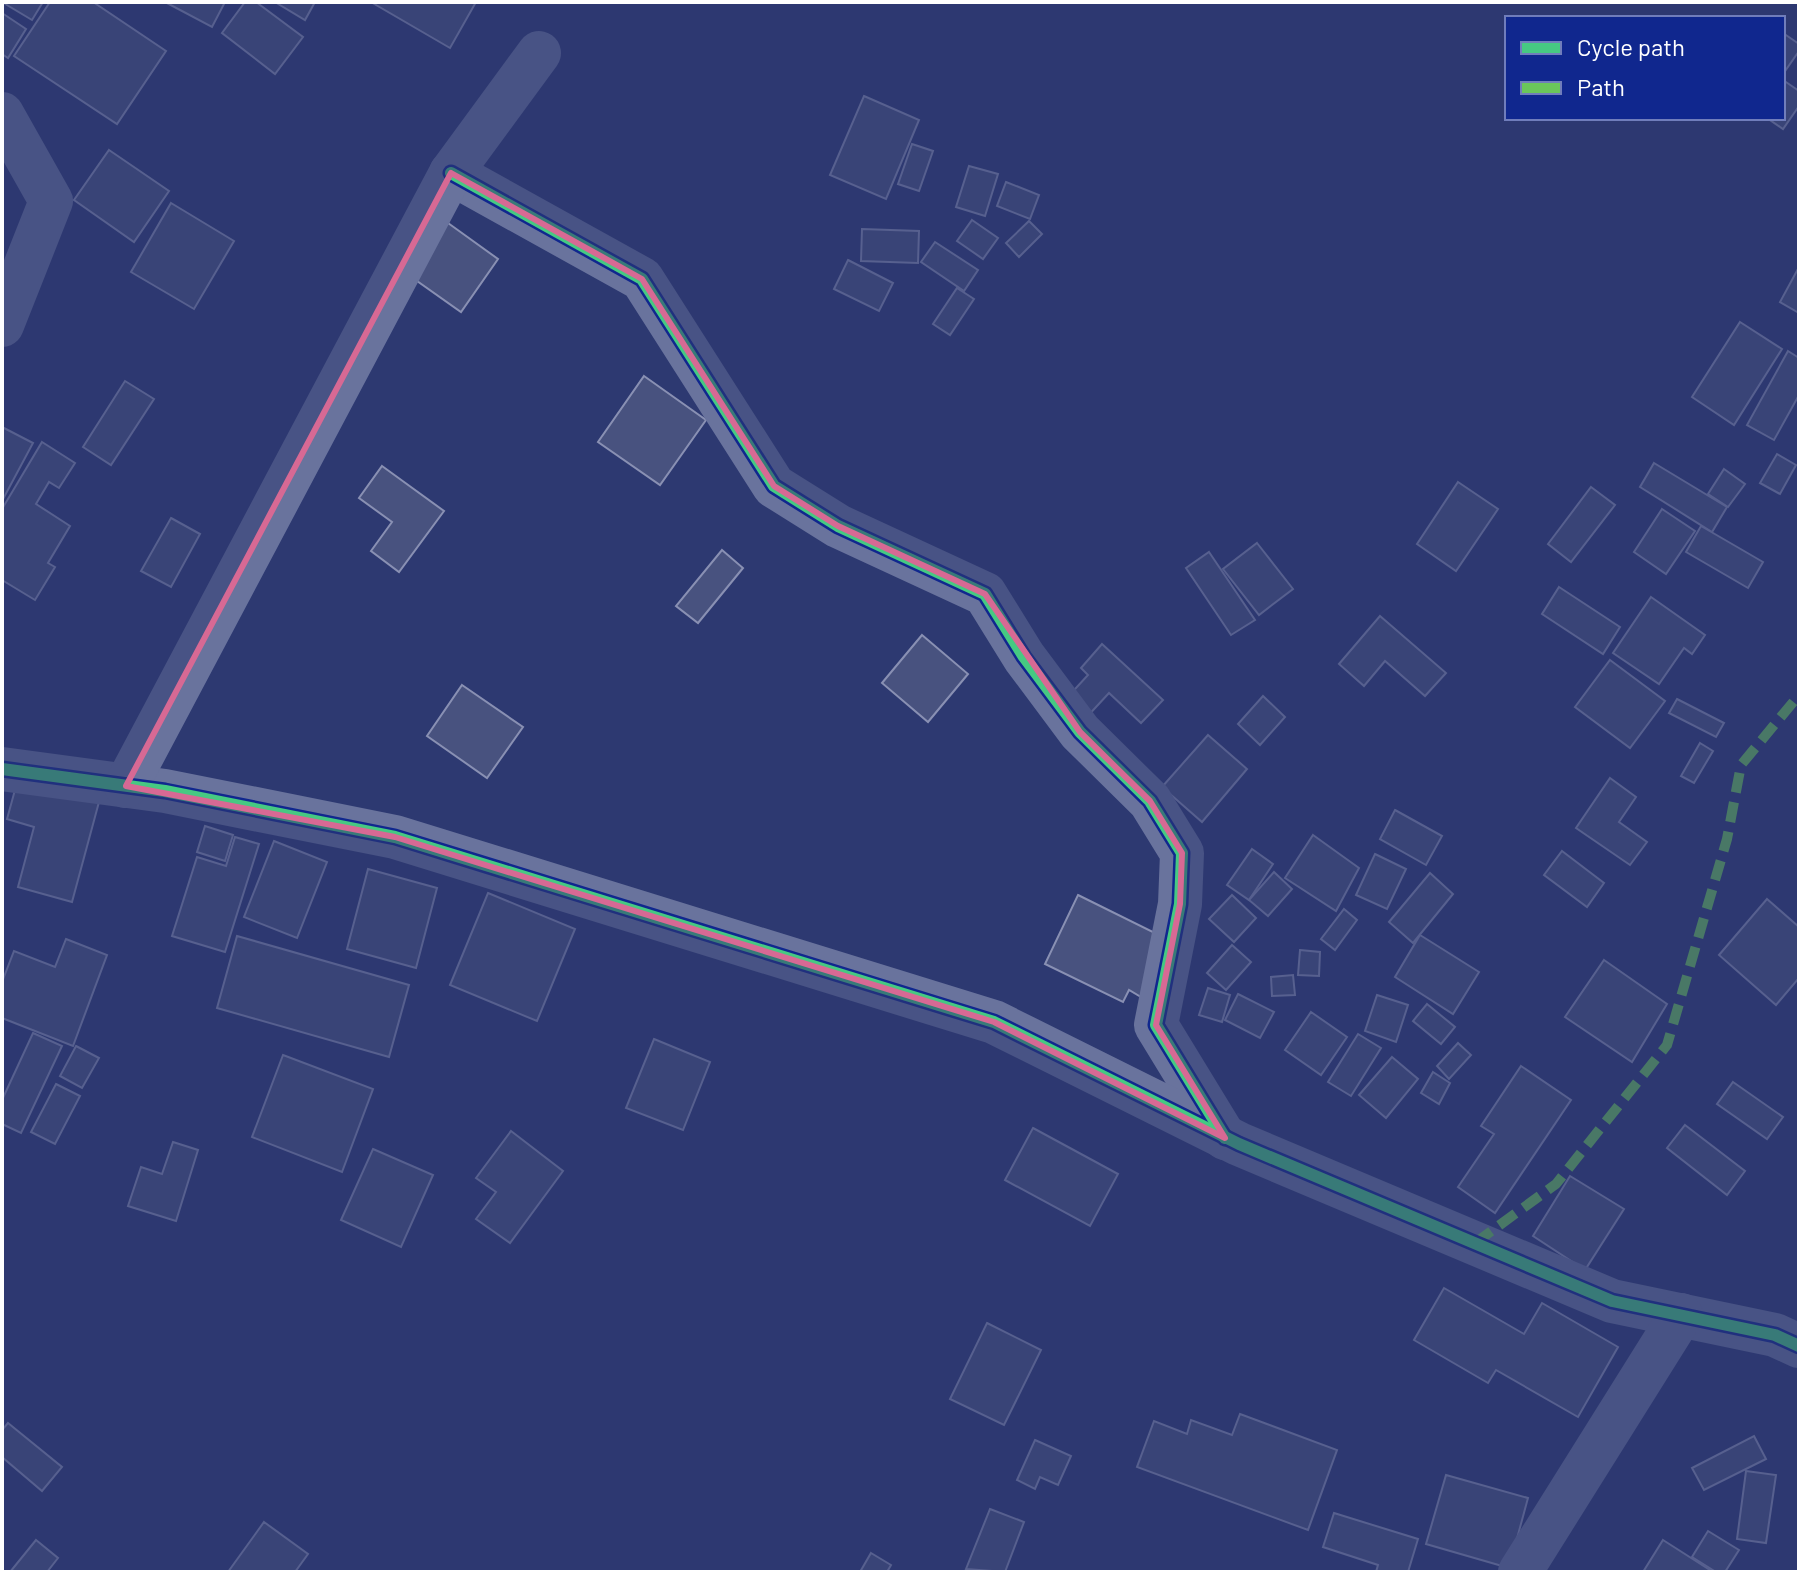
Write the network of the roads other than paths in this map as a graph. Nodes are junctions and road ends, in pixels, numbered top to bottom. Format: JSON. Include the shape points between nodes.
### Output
{"nodes":[{"id":1,"x":539,"y":53,"type":"dead end"},
{"id":2,"x":2,"y":114,"type":"edge"},
{"id":3,"x":451,"y":173,"type":"junction"},
{"id":4,"x":2,"y":325,"type":"edge"},
{"id":5,"x":2,"y":769,"type":"edge"},
{"id":6,"x":126,"y":786,"type":"junction"},
{"id":7,"x":1225,"y":1138,"type":"junction"},
{"id":8,"x":1681,"y":1315,"type":"junction"},
{"id":9,"x":1799,"y":1346,"type":"edge"},
{"id":10,"x":1520,"y":1572,"type":"edge"}],
"edges":[{"from":1,"to":3,"type":"street"},
{"from":2,"to":4,"type":"street","via":[[51,201]]},
{"from":3,"to":6,"type":"street"},
{"from":3,"to":7,"type":"street","via":[[642,279],[774,486],[838,526],[985,594],[1080,732],[1150,801],[1182,853],[1180,904],[1156,1025]]},
{"from":5,"to":6,"type":"street"},
{"from":6,"to":7,"type":"street","via":[[395,837],[994,1022]]},
{"from":7,"to":8,"type":"street","via":[[1612,1301]]},
{"from":8,"to":9,"type":"street","via":[[1775,1335]]},
{"from":8,"to":10,"type":"street"}]}
